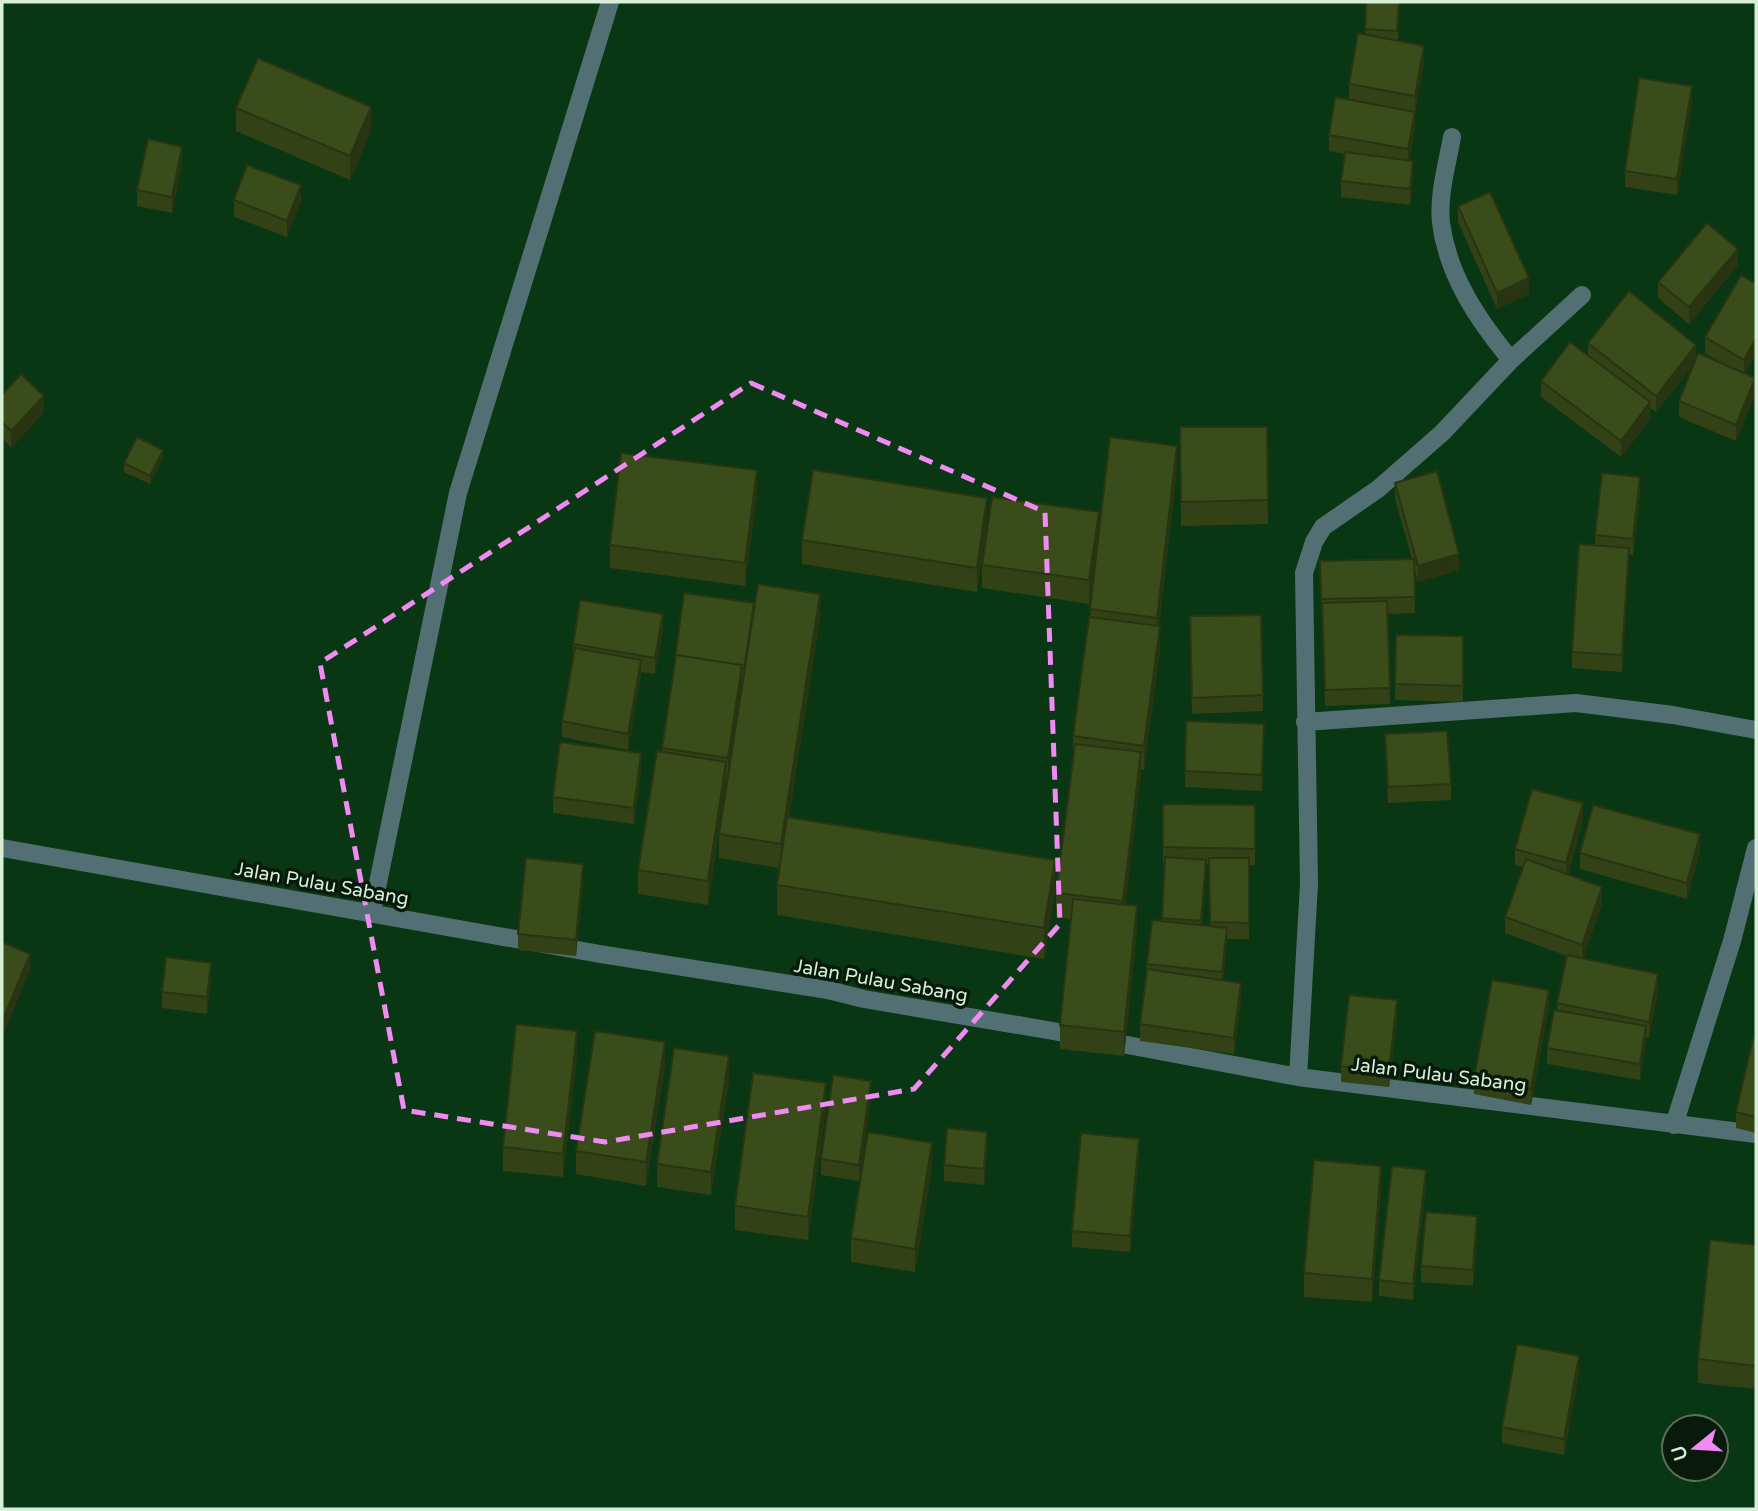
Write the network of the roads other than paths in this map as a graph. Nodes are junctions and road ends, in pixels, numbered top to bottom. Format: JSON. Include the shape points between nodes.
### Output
{"nodes":[{"id":1,"x":610,"y":2,"type":"edge"},
{"id":2,"x":1452,"y":137,"type":"dead end"},
{"id":3,"x":1582,"y":295,"type":"dead end"},
{"id":4,"x":1511,"y":360,"type":"junction"},
{"id":5,"x":1305,"y":722,"type":"junction"},
{"id":6,"x":1756,"y":730,"type":"edge"},
{"id":7,"x":2,"y":848,"type":"edge"},
{"id":8,"x":1756,"y":848,"type":"edge"},
{"id":9,"x":372,"y":912,"type":"junction"},
{"id":10,"x":1298,"y":1077,"type":"junction"},
{"id":11,"x":1674,"y":1125,"type":"junction"},
{"id":12,"x":1756,"y":1134,"type":"edge"}],
"edges":[{"from":1,"to":9,"type":"street","via":[[457,493]]},
{"from":2,"to":4,"type":"street","via":[[1442,197],[1447,248],[1473,309]]},
{"from":3,"to":4,"type":"street"},
{"from":4,"to":5,"type":"street","via":[[1442,433],[1378,489],[1323,527],[1314,542],[1304,573]]},
{"from":5,"to":6,"type":"street","via":[[1576,703]]},
{"from":5,"to":10,"type":"street","via":[[1309,884]]},
{"from":7,"to":9,"type":"street","name":"Jalan Pulau Sabang"},
{"from":8,"to":11,"type":"street"},
{"from":9,"to":10,"type":"street","name":"Jalan Pulau Sabang"},
{"from":10,"to":11,"type":"street","name":"Jalan Pulau Sabang"},
{"from":11,"to":12,"type":"street","name":"Jalan Pulau Sabang"}]}
